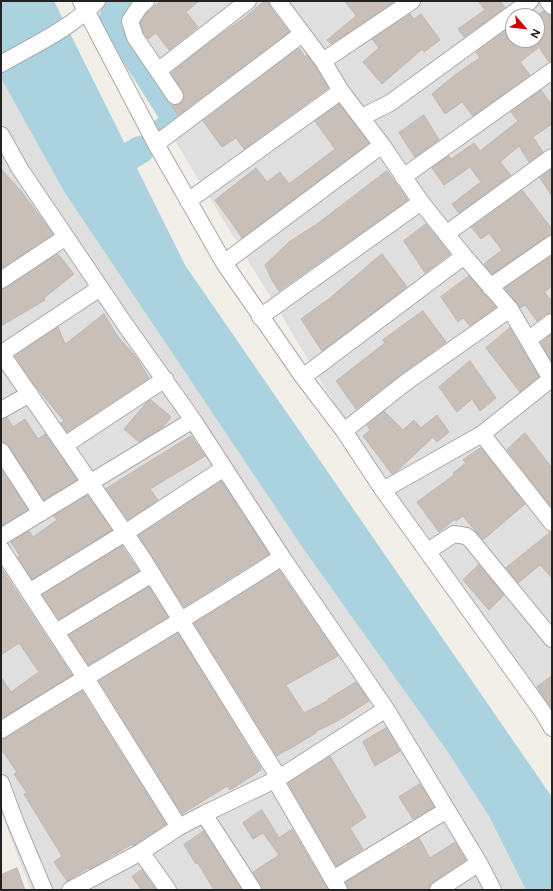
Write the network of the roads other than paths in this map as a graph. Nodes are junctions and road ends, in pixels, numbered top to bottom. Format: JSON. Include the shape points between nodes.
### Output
{"nodes":[{"id":1,"x":146,"y":1,"type":"edge"},
{"id":2,"x":248,"y":1,"type":"edge"},
{"id":3,"x":412,"y":1,"type":"edge"},
{"id":4,"x":530,"y":1,"type":"edge"},
{"id":5,"x":548,"y":1,"type":"edge"},
{"id":6,"x":285,"y":3,"type":"edge"},
{"id":7,"x":88,"y":5,"type":"edge"},
{"id":8,"x":552,"y":6,"type":"edge"},
{"id":9,"x":302,"y":34,"type":"junction"},
{"id":10,"x":324,"y":61,"type":"junction"},
{"id":11,"x":1,"y":64,"type":"edge"},
{"id":12,"x":159,"y":70,"type":"junction"},
{"id":13,"x":552,"y":71,"type":"edge"},
{"id":14,"x":341,"y":91,"type":"junction"},
{"id":15,"x":175,"y":96,"type":"dead end"},
{"id":16,"x":362,"y":117,"type":"junction"},
{"id":17,"x":1,"y":135,"type":"edge"},
{"id":18,"x":156,"y":144,"type":"junction"},
{"id":19,"x":382,"y":145,"type":"junction"},
{"id":20,"x":552,"y":157,"type":"edge"},
{"id":21,"x":403,"y":176,"type":"junction"},
{"id":22,"x":188,"y":201,"type":"junction"},
{"id":23,"x":421,"y":202,"type":"junction"},
{"id":24,"x":446,"y":234,"type":"junction"},
{"id":25,"x":66,"y":237,"type":"junction"},
{"id":26,"x":552,"y":244,"type":"edge"},
{"id":27,"x":464,"y":256,"type":"junction"},
{"id":28,"x":224,"y":263,"type":"junction"},
{"id":29,"x":1,"y":280,"type":"edge"},
{"id":30,"x":490,"y":287,"type":"junction"},
{"id":31,"x":100,"y":288,"type":"junction"},
{"id":32,"x":510,"y":309,"type":"junction"},
{"id":33,"x":260,"y":317,"type":"junction"},
{"id":34,"x":552,"y":322,"type":"edge"},
{"id":35,"x":529,"y":339,"type":"junction"},
{"id":36,"x":1,"y":353,"type":"edge"},
{"id":37,"x":303,"y":377,"type":"junction"},
{"id":38,"x":164,"y":379,"type":"junction"},
{"id":39,"x":552,"y":379,"type":"edge"},
{"id":40,"x":30,"y":394,"type":"junction"},
{"id":41,"x":1,"y":410,"type":"edge"},
{"id":42,"x":193,"y":420,"type":"junction"},
{"id":43,"x":344,"y":431,"type":"junction"},
{"id":44,"x":482,"y":434,"type":"junction"},
{"id":45,"x":65,"y":445,"type":"junction"},
{"id":46,"x":1,"y":451,"type":"edge"},
{"id":47,"x":224,"y":468,"type":"junction"},
{"id":48,"x":90,"y":483,"type":"junction"},
{"id":49,"x":383,"y":490,"type":"junction"},
{"id":50,"x":41,"y":513,"type":"junction"},
{"id":51,"x":552,"y":523,"type":"edge"},
{"id":52,"x":125,"y":533,"type":"junction"},
{"id":53,"x":1,"y":537,"type":"edge"},
{"id":54,"x":1,"y":549,"type":"edge"},
{"id":55,"x":428,"y":551,"type":"junction"},
{"id":56,"x":282,"y":557,"type":"junction"},
{"id":57,"x":152,"y":574,"type":"junction"},
{"id":58,"x":29,"y":592,"type":"junction"},
{"id":59,"x":180,"y":620,"type":"junction"},
{"id":60,"x":56,"y":632,"type":"junction"},
{"id":61,"x":552,"y":639,"type":"edge"},
{"id":62,"x":85,"y":677,"type":"junction"},
{"id":63,"x":386,"y":709,"type":"junction"},
{"id":64,"x":552,"y":728,"type":"edge"},
{"id":65,"x":1,"y":730,"type":"edge"},
{"id":66,"x":277,"y":779,"type":"junction"},
{"id":67,"x":1,"y":783,"type":"edge"},
{"id":68,"x":447,"y":810,"type":"junction"},
{"id":69,"x":204,"y":814,"type":"junction"},
{"id":70,"x":6,"y":822,"type":"edge"},
{"id":71,"x":179,"y":827,"type":"junction"},
{"id":72,"x":141,"y":852,"type":"junction"},
{"id":73,"x":479,"y":863,"type":"junction"},
{"id":74,"x":336,"y":885,"type":"edge"},
{"id":75,"x":33,"y":890,"type":"edge"},
{"id":76,"x":44,"y":890,"type":"edge"},
{"id":77,"x":70,"y":890,"type":"edge"},
{"id":78,"x":168,"y":890,"type":"edge"},
{"id":79,"x":253,"y":890,"type":"edge"},
{"id":80,"x":438,"y":890,"type":"edge"},
{"id":81,"x":493,"y":890,"type":"edge"}],
"edges":[{"from":1,"to":12,"type":"street","via":[[130,21],[136,37]]},
{"from":2,"to":12,"type":"street"},
{"from":3,"to":10,"type":"street"},
{"from":4,"to":16,"type":"street","via":[[390,103]]},
{"from":5,"to":8,"type":"street"},
{"from":6,"to":9,"type":"street"},
{"from":7,"to":11,"type":"street","via":[[70,24]]},
{"from":7,"to":18,"type":"street"},
{"from":9,"to":10,"type":"street"},
{"from":9,"to":18,"type":"street"},
{"from":10,"to":14,"type":"street"},
{"from":12,"to":15,"type":"street"},
{"from":13,"to":21,"type":"street"},
{"from":14,"to":16,"type":"street"},
{"from":14,"to":22,"type":"street"},
{"from":16,"to":19,"type":"street"},
{"from":17,"to":25,"type":"street","via":[[20,169]]},
{"from":18,"to":22,"type":"street"},
{"from":19,"to":21,"type":"street"},
{"from":19,"to":28,"type":"street"},
{"from":20,"to":24,"type":"street"},
{"from":21,"to":23,"type":"street"},
{"from":22,"to":28,"type":"street"},
{"from":23,"to":24,"type":"street"},
{"from":23,"to":33,"type":"street"},
{"from":24,"to":27,"type":"street"},
{"from":25,"to":29,"type":"street"},
{"from":25,"to":31,"type":"street"},
{"from":26,"to":30,"type":"street"},
{"from":27,"to":30,"type":"street"},
{"from":27,"to":37,"type":"street"},
{"from":28,"to":33,"type":"street"},
{"from":30,"to":32,"type":"street"},
{"from":31,"to":36,"type":"street"},
{"from":31,"to":38,"type":"street"},
{"from":32,"to":35,"type":"street"},
{"from":32,"to":43,"type":"street"},
{"from":33,"to":37,"type":"street"},
{"from":34,"to":35,"type":"street"},
{"from":35,"to":39,"type":"street"},
{"from":36,"to":40,"type":"street"},
{"from":37,"to":43,"type":"street"},
{"from":38,"to":42,"type":"street"},
{"from":38,"to":45,"type":"street"},
{"from":39,"to":44,"type":"street"},
{"from":40,"to":41,"type":"street"},
{"from":40,"to":45,"type":"street"},
{"from":42,"to":47,"type":"street"},
{"from":42,"to":48,"type":"street"},
{"from":43,"to":49,"type":"street"},
{"from":44,"to":49,"type":"street"},
{"from":44,"to":51,"type":"street"},
{"from":45,"to":48,"type":"street"},
{"from":46,"to":50,"type":"street"},
{"from":47,"to":52,"type":"street"},
{"from":47,"to":56,"type":"street"},
{"from":48,"to":50,"type":"street"},
{"from":48,"to":52,"type":"street"},
{"from":49,"to":55,"type":"street"},
{"from":50,"to":53,"type":"street"},
{"from":52,"to":57,"type":"street"},
{"from":52,"to":58,"type":"street"},
{"from":54,"to":58,"type":"street"},
{"from":55,"to":61,"type":"street","via":[[454,534],[466,536]]},
{"from":55,"to":64,"type":"street"},
{"from":56,"to":59,"type":"street"},
{"from":56,"to":63,"type":"street"},
{"from":57,"to":59,"type":"street"},
{"from":57,"to":60,"type":"street"},
{"from":58,"to":60,"type":"street"},
{"from":59,"to":62,"type":"street"},
{"from":59,"to":66,"type":"street"},
{"from":60,"to":62,"type":"street"},
{"from":62,"to":65,"type":"street"},
{"from":62,"to":71,"type":"street"},
{"from":63,"to":66,"type":"street"},
{"from":63,"to":68,"type":"street"},
{"from":66,"to":69,"type":"street"},
{"from":66,"to":74,"type":"street"},
{"from":67,"to":70,"type":"street"},
{"from":68,"to":73,"type":"street"},
{"from":68,"to":74,"type":"street"},
{"from":69,"to":71,"type":"street"},
{"from":69,"to":79,"type":"street"},
{"from":70,"to":75,"type":"street"},
{"from":70,"to":76,"type":"street"},
{"from":71,"to":72,"type":"street"},
{"from":72,"to":77,"type":"street"},
{"from":72,"to":78,"type":"street"},
{"from":73,"to":80,"type":"street"},
{"from":73,"to":81,"type":"street"}]}
